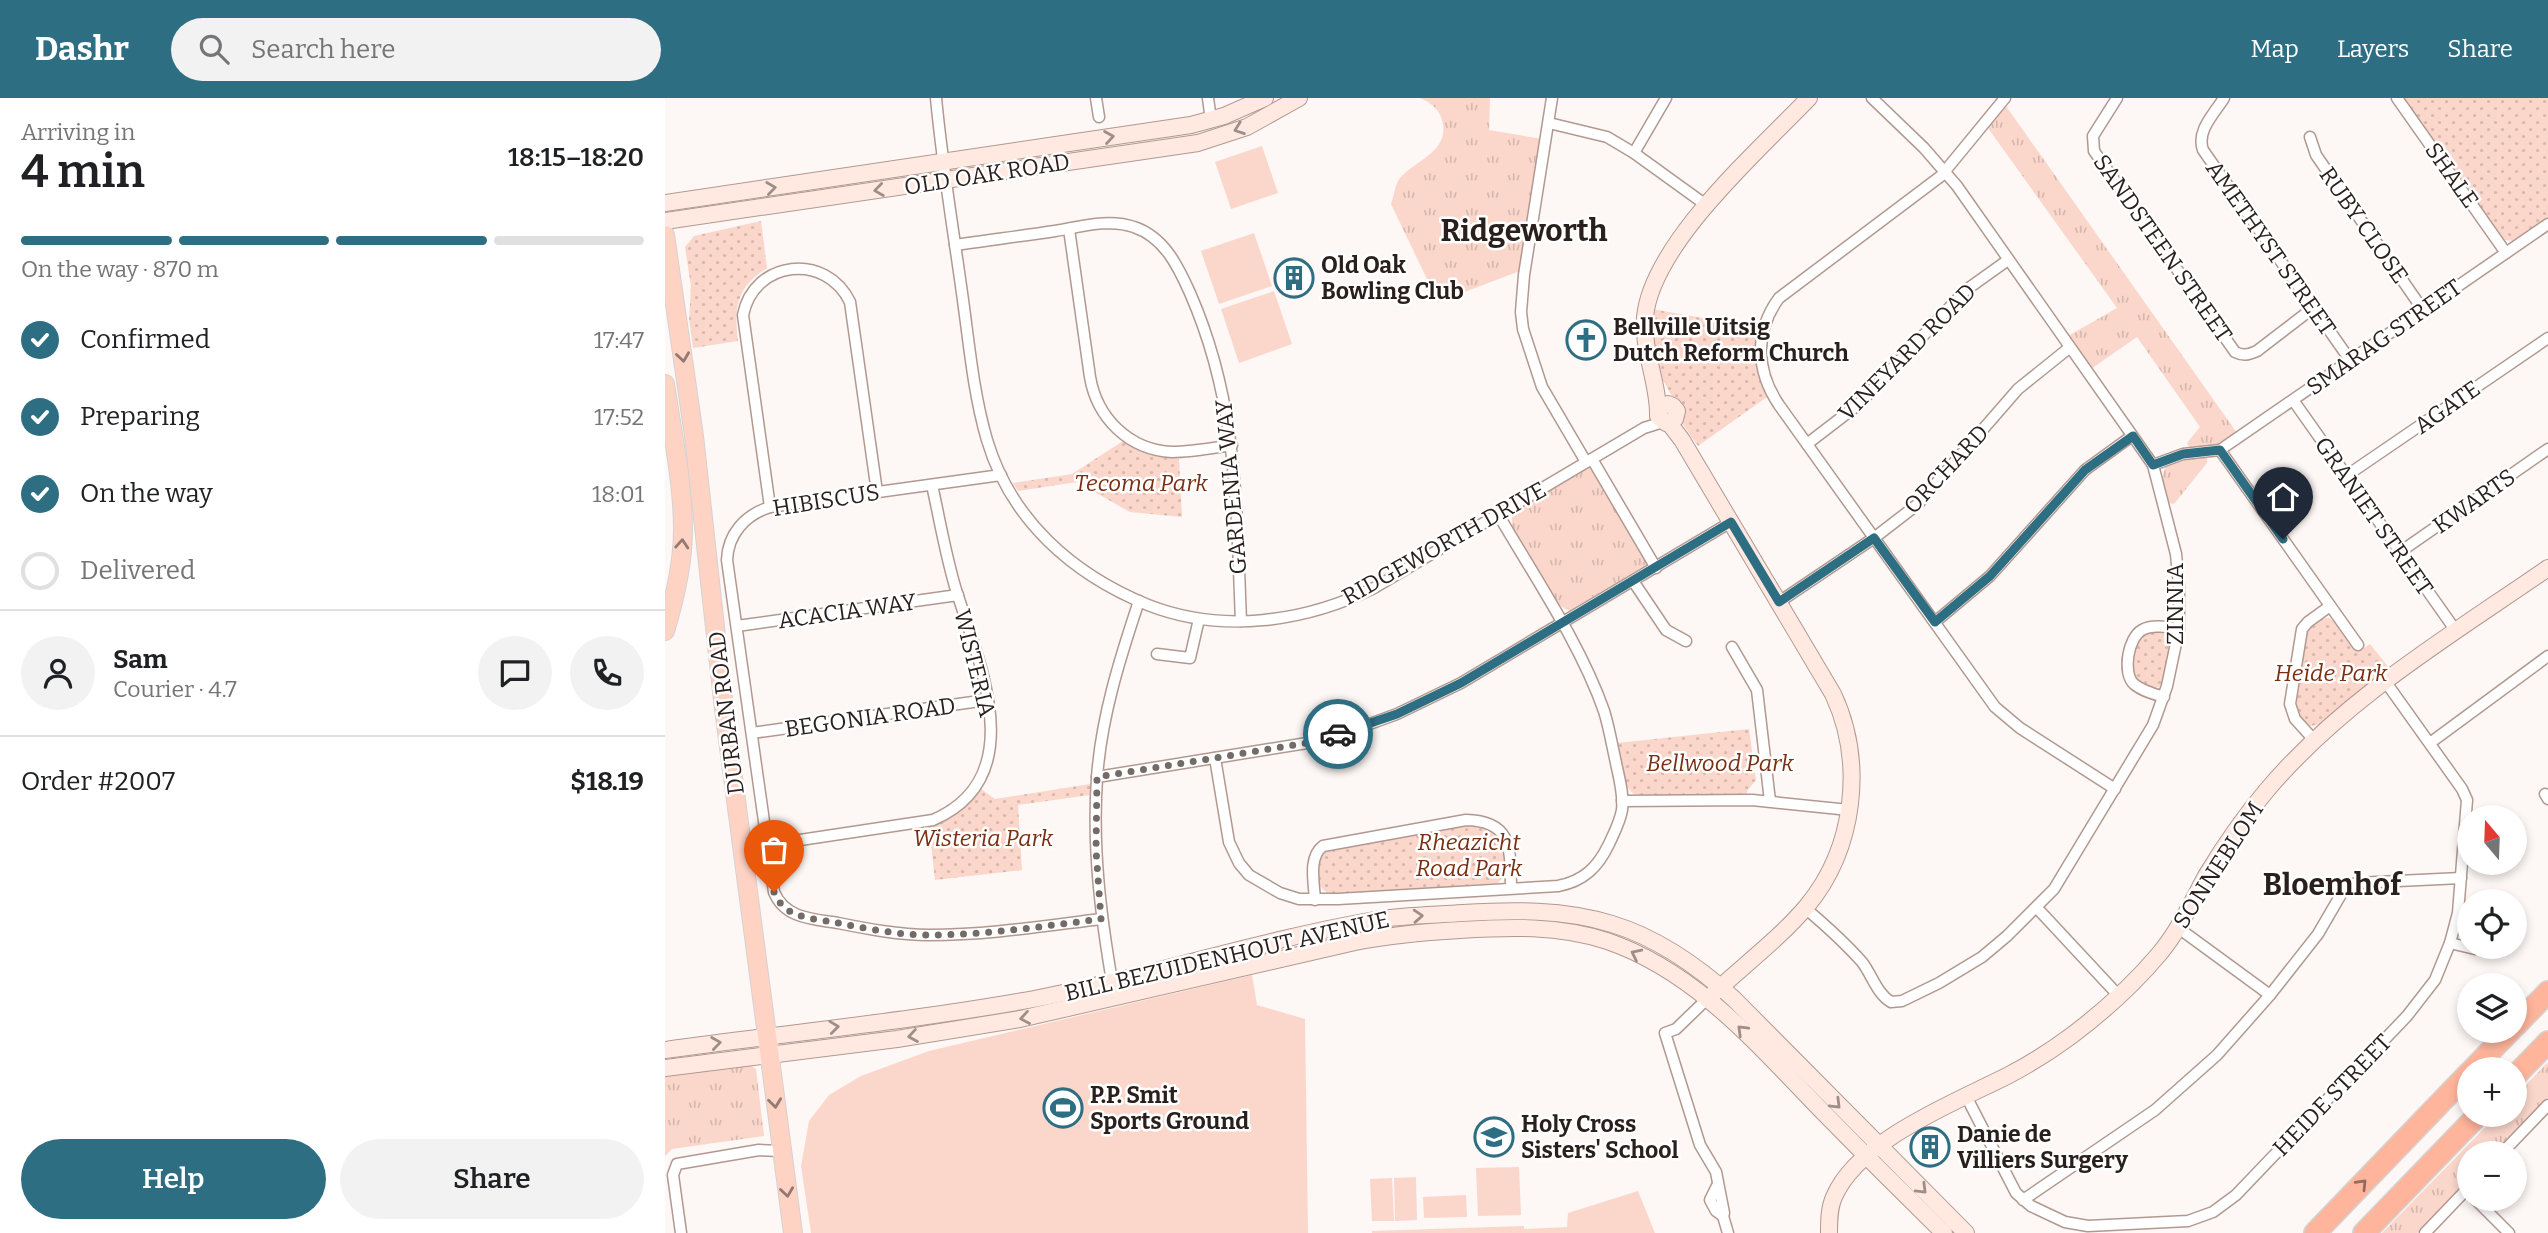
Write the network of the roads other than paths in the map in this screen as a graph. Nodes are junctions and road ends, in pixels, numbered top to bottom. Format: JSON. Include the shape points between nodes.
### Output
{"nodes":[{"id":1,"x":936,"y":98,"type":"edge"},
{"id":2,"x":1096,"y":98,"type":"edge"},
{"id":3,"x":1208,"y":98,"type":"edge"},
{"id":4,"x":1265,"y":98,"type":"edge"},
{"id":5,"x":1299,"y":98,"type":"edge"},
{"id":6,"x":1552,"y":98,"type":"edge"},
{"id":7,"x":1666,"y":98,"type":"edge"},
{"id":8,"x":1808,"y":98,"type":"edge"},
{"id":9,"x":1872,"y":98,"type":"edge"},
{"id":10,"x":2005,"y":98,"type":"edge"},
{"id":11,"x":2117,"y":98,"type":"edge"},
{"id":12,"x":2224,"y":98,"type":"edge"},
{"id":13,"x":2397,"y":98,"type":"edge"},
{"id":14,"x":1099,"y":117,"type":"dead end"},
{"id":15,"x":1211,"y":120,"type":"junction"},
{"id":16,"x":1549,"y":123,"type":"junction"},
{"id":17,"x":2310,"y":137,"type":"dead end"},
{"id":18,"x":1634,"y":153,"type":"junction"},
{"id":19,"x":945,"y":162,"type":"junction"},
{"id":20,"x":1944,"y":170,"type":"junction"},
{"id":21,"x":946,"y":180,"type":"junction"},
{"id":22,"x":665,"y":203,"type":"edge"},
{"id":23,"x":1706,"y":205,"type":"junction"},
{"id":24,"x":665,"y":222,"type":"edge"},
{"id":25,"x":2548,"y":224,"type":"edge"},
{"id":26,"x":1069,"y":229,"type":"junction"},
{"id":27,"x":665,"y":235,"type":"edge"},
{"id":28,"x":955,"y":245,"type":"junction"},
{"id":29,"x":2506,"y":253,"type":"junction"},
{"id":30,"x":2008,"y":260,"type":"junction"},
{"id":31,"x":2313,"y":308,"type":"junction"},
{"id":32,"x":2424,"y":310,"type":"junction"},
{"id":33,"x":2548,"y":338,"type":"edge"},
{"id":34,"x":2069,"y":348,"type":"junction"},
{"id":35,"x":2350,"y":360,"type":"junction"},
{"id":36,"x":665,"y":384,"type":"edge"},
{"id":37,"x":2293,"y":400,"type":"junction"},
{"id":38,"x":1666,"y":414,"type":"junction"},
{"id":39,"x":2133,"y":436,"type":"junction"},
{"id":40,"x":665,"y":437,"type":"edge"},
{"id":41,"x":1807,"y":444,"type":"junction"},
{"id":42,"x":1232,"y":445,"type":"junction"},
{"id":43,"x":2548,"y":449,"type":"edge"},
{"id":44,"x":2220,"y":450,"type":"junction"},
{"id":45,"x":1589,"y":460,"type":"junction"},
{"id":46,"x":2153,"y":465,"type":"junction"},
{"id":47,"x":1001,"y":475,"type":"junction"},
{"id":48,"x":2346,"y":476,"type":"junction"},
{"id":49,"x":679,"y":480,"type":"junction"},
{"id":50,"x":932,"y":485,"type":"junction"},
{"id":51,"x":877,"y":492,"type":"junction"},
{"id":52,"x":770,"y":507,"type":"junction"},
{"id":53,"x":1498,"y":514,"type":"junction"},
{"id":54,"x":1731,"y":522,"type":"junction"},
{"id":55,"x":1874,"y":538,"type":"junction"},
{"id":56,"x":2400,"y":552,"type":"junction"},
{"id":57,"x":1656,"y":568,"type":"junction"},
{"id":58,"x":2548,"y":568,"type":"edge"},
{"id":59,"x":1633,"y":581,"type":"junction"},
{"id":60,"x":958,"y":595,"type":"junction"},
{"id":61,"x":1139,"y":601,"type":"junction"},
{"id":62,"x":1779,"y":602,"type":"junction"},
{"id":63,"x":2330,"y":606,"type":"junction"},
{"id":64,"x":669,"y":615,"type":"edge"},
{"id":65,"x":1199,"y":619,"type":"junction"},
{"id":66,"x":1241,"y":621,"type":"junction"},
{"id":67,"x":1935,"y":622,"type":"junction"},
{"id":68,"x":1562,"y":623,"type":"junction"},
{"id":69,"x":737,"y":626,"type":"junction"},
{"id":70,"x":2179,"y":629,"type":"junction"},
{"id":71,"x":665,"y":631,"type":"edge"},
{"id":72,"x":2456,"y":632,"type":"junction"},
{"id":73,"x":1686,"y":640,"type":"dead end"},
{"id":74,"x":2358,"y":645,"type":"dead end"},
{"id":75,"x":1732,"y":647,"type":"dead end"},
{"id":76,"x":1157,"y":654,"type":"dead end"},
{"id":77,"x":2548,"y":656,"type":"edge"},
{"id":78,"x":2385,"y":681,"type":"junction"},
{"id":79,"x":2164,"y":697,"type":"junction"},
{"id":80,"x":987,"y":700,"type":"junction"},
{"id":81,"x":752,"y":733,"type":"junction"},
{"id":82,"x":2314,"y":740,"type":"junction"},
{"id":83,"x":2430,"y":743,"type":"junction"},
{"id":84,"x":1215,"y":758,"type":"junction"},
{"id":85,"x":1097,"y":777,"type":"junction"},
{"id":86,"x":2115,"y":789,"type":"junction"},
{"id":87,"x":1622,"y":801,"type":"junction"},
{"id":88,"x":1770,"y":801,"type":"junction"},
{"id":89,"x":1849,"y":810,"type":"junction"},
{"id":90,"x":767,"y":845,"type":"junction"},
{"id":91,"x":2461,"y":878,"type":"junction"},
{"id":92,"x":1511,"y":888,"type":"junction"},
{"id":93,"x":2460,"y":889,"type":"edge"},
{"id":94,"x":1315,"y":900,"type":"junction"},
{"id":95,"x":1805,"y":908,"type":"junction"},
{"id":96,"x":2037,"y":908,"type":"junction"},
{"id":97,"x":2457,"y":917,"type":"edge"},
{"id":98,"x":1101,"y":919,"type":"junction"},
{"id":99,"x":2177,"y":927,"type":"junction"},
{"id":100,"x":2450,"y":943,"type":"junction"},
{"id":101,"x":2457,"y":945,"type":"edge"},
{"id":102,"x":1112,"y":981,"type":"junction"},
{"id":103,"x":1714,"y":992,"type":"junction"},
{"id":104,"x":2548,"y":992,"type":"edge"},
{"id":105,"x":2270,"y":995,"type":"junction"},
{"id":106,"x":2118,"y":996,"type":"junction"},
{"id":107,"x":1116,"y":999,"type":"junction"},
{"id":108,"x":2527,"y":1014,"type":"edge"},
{"id":109,"x":767,"y":1036,"type":"junction"},
{"id":110,"x":2548,"y":1042,"type":"edge"},
{"id":111,"x":2498,"y":1043,"type":"edge"},
{"id":112,"x":665,"y":1050,"type":"edge"},
{"id":113,"x":769,"y":1055,"type":"junction"},
{"id":114,"x":2485,"y":1057,"type":"edge"},
{"id":115,"x":2527,"y":1064,"type":"edge"},
{"id":116,"x":665,"y":1068,"type":"edge"},
{"id":117,"x":2457,"y":1085,"type":"edge"},
{"id":118,"x":1966,"y":1096,"type":"junction"},
{"id":119,"x":2546,"y":1111,"type":"edge"},
{"id":120,"x":2466,"y":1127,"type":"edge"},
{"id":121,"x":2515,"y":1141,"type":"edge"},
{"id":122,"x":781,"y":1151,"type":"junction"},
{"id":123,"x":1872,"y":1151,"type":"junction"},
{"id":124,"x":2023,"y":1200,"type":"junction"},
{"id":125,"x":2457,"y":1201,"type":"edge"},
{"id":126,"x":2487,"y":1211,"type":"edge"},
{"id":127,"x":681,"y":1233,"type":"edge"},
{"id":128,"x":793,"y":1233,"type":"edge"},
{"id":129,"x":1728,"y":1233,"type":"edge"},
{"id":130,"x":1829,"y":1233,"type":"edge"},
{"id":131,"x":1944,"y":1233,"type":"edge"},
{"id":132,"x":1966,"y":1233,"type":"edge"},
{"id":133,"x":2315,"y":1233,"type":"edge"},
{"id":134,"x":2364,"y":1233,"type":"edge"},
{"id":135,"x":2425,"y":1233,"type":"edge"},
{"id":136,"x":2509,"y":1233,"type":"edge"}],
"edges":[{"from":1,"to":19,"type":"street","name":"RIDGEWORTH DRIVE"},
{"from":2,"to":14,"type":"street"},
{"from":3,"to":15,"type":"street"},
{"from":4,"to":15,"type":"main road","name":"OLD OAK ROAD"},
{"from":5,"to":21,"type":"main road","name":"OLD OAK ROAD","one_way":true,"via":[[1247,127],[1198,143]]},
{"from":6,"to":16,"type":"street"},
{"from":7,"to":18,"type":"street"},
{"from":8,"to":23,"type":"main road"},
{"from":9,"to":20,"type":"street","name":"ZINNIA"},
{"from":10,"to":20,"type":"street"},
{"from":11,"to":31,"type":"street","name":"SANDSTEEN STREET","via":[[2093,136],[2094,151],[2235,352],[2249,355]]},
{"from":12,"to":31,"type":"street","name":"AMETHYST STREET","via":[[2202,134],[2203,150]]},
{"from":13,"to":29,"type":"street","name":"SHALE"},
{"from":19,"to":15,"type":"main road","name":"OLD OAK ROAD","one_way":true},
{"from":16,"to":18,"type":"street","via":[[1598,133]]},
{"from":16,"to":45,"type":"street","via":[[1521,297],[1522,321],[1542,387]]},
{"from":17,"to":32,"type":"street","name":"RUBY CLOSE","via":[[2316,155]]},
{"from":18,"to":23,"type":"street"},
{"from":19,"to":21,"type":"street","name":"RIDGEWORTH DRIVE"},
{"from":22,"to":19,"type":"main road","name":"OLD OAK ROAD","one_way":true},
{"from":20,"to":30,"type":"street","name":"ZINNIA"},
{"from":20,"to":41,"type":"street","via":[[1785,293],[1768,316],[1760,347],[1764,376]]},
{"from":21,"to":24,"type":"main road","name":"OLD OAK ROAD","one_way":true},
{"from":21,"to":28,"type":"street","name":"RIDGEWORTH DRIVE"},
{"from":23,"to":38,"type":"main road","via":[[1665,258],[1651,289],[1645,329]]},
{"from":25,"to":29,"type":"street","name":"SMARAG STREET"},
{"from":26,"to":28,"type":"street","name":"GARDENIA WAY"},
{"from":26,"to":42,"type":"street","name":"GARDENIA WAY","via":[[1125,224],[1151,235],[1169,253],[1209,341]]},
{"from":26,"to":42,"type":"street","via":[[1090,377],[1104,415],[1127,436],[1155,449],[1176,452]]},
{"from":27,"to":109,"type":"main road","name":"DURBAN ROAD","one_way":true},
{"from":28,"to":47,"type":"street","name":"RIDGEWORTH DRIVE","via":[[978,401]]},
{"from":29,"to":32,"type":"street","name":"SMARAG STREET"},
{"from":30,"to":34,"type":"street","name":"ZINNIA"},
{"from":30,"to":41,"type":"street","name":"VINEYARD ROAD","via":[[1966,290],[1859,404]]},
{"from":31,"to":35,"type":"street","name":"AMETHYST STREET"},
{"from":32,"to":35,"type":"street","name":"SMARAG STREET"},
{"from":33,"to":48,"type":"street","name":"AGATE"},
{"from":34,"to":39,"type":"street","name":"ZINNIA"},
{"from":34,"to":55,"type":"street","name":"ORCHARD","via":[[2018,389],[1918,504]]},
{"from":35,"to":37,"type":"street","name":"SMARAG STREET"},
{"from":36,"to":49,"type":"main road"},
{"from":37,"to":44,"type":"street","name":"SMARAG STREET"},
{"from":37,"to":48,"type":"street","name":"GRANIET STREET"},
{"from":38,"to":45,"type":"street","name":"RIDGEWORTH DRIVE"},
{"from":38,"to":54,"type":"main road"},
{"from":39,"to":46,"type":"street","name":"ZINNIA"},
{"from":39,"to":67,"type":"street","via":[[2085,470],[1990,576]]},
{"from":40,"to":49,"type":"main road"},
{"from":41,"to":55,"type":"street"},
{"from":42,"to":66,"type":"street","name":"GARDENIA WAY"},
{"from":43,"to":56,"type":"street","name":"KWARTS"},
{"from":44,"to":46,"type":"street","via":[[2183,454]]},
{"from":44,"to":63,"type":"street"},
{"from":45,"to":53,"type":"street","name":"RIDGEWORTH DRIVE"},
{"from":45,"to":57,"type":"street"},
{"from":46,"to":70,"type":"street","name":"ZINNIA","via":[[2176,554]]},
{"from":47,"to":50,"type":"street","name":"HIBISCUS"},
{"from":47,"to":61,"type":"street","name":"RIDGEWORTH DRIVE","via":[[1055,548],[1090,577]]},
{"from":48,"to":56,"type":"street","name":"GRANIET STREET"},
{"from":64,"to":49,"type":"main road","one_way":true,"via":[[683,531]]},
{"from":50,"to":51,"type":"street","name":"HIBISCUS"},
{"from":50,"to":60,"type":"street","name":"WISTERIA"},
{"from":51,"to":52,"type":"street","name":"HIBISCUS"},
{"from":51,"to":52,"type":"street","via":[[850,302],[829,276],[813,270],[788,270],[758,285],[743,316]]},
{"from":52,"to":69,"type":"street","name":"HIBISCUS","via":[[741,524],[729,545]]},
{"from":53,"to":66,"type":"street","name":"RIDGEWORTH DRIVE","via":[[1352,598],[1297,615]]},
{"from":53,"to":68,"type":"street"},
{"from":54,"to":57,"type":"street"},
{"from":54,"to":62,"type":"main road"},
{"from":55,"to":62,"type":"street","name":"ORCHARD"},
{"from":55,"to":67,"type":"street"},
{"from":56,"to":72,"type":"street","name":"GRANIET STREET"},
{"from":57,"to":59,"type":"street"},
{"from":58,"to":72,"type":"main road","name":"SONNEBLOM"},
{"from":59,"to":68,"type":"street"},
{"from":59,"to":73,"type":"street","via":[[1666,630]]},
{"from":60,"to":69,"type":"street","name":"ACACIA WAY"},
{"from":60,"to":80,"type":"street","name":"WISTERIA","via":[[976,646]]},
{"from":61,"to":65,"type":"street","name":"RIDGEWORTH DRIVE"},
{"from":61,"to":85,"type":"street","via":[[1119,659]]},
{"from":62,"to":89,"type":"main road","via":[[1845,723],[1851,772]]},
{"from":63,"to":74,"type":"street"},
{"from":63,"to":82,"type":"street","via":[[2302,629],[2290,694],[2295,719]]},
{"from":64,"to":71,"type":"main road"},
{"from":65,"to":66,"type":"street","name":"RIDGEWORTH DRIVE"},
{"from":65,"to":76,"type":"street","via":[[1190,658]]},
{"from":67,"to":86,"type":"street","via":[[2000,713]]},
{"from":68,"to":84,"type":"street","via":[[1461,683],[1397,714],[1307,743]]},
{"from":68,"to":87,"type":"street","via":[[1604,712]]},
{"from":69,"to":81,"type":"street","name":"HIBISCUS"},
{"from":70,"to":79,"type":"street","name":"ZINNIA"},
{"from":70,"to":79,"type":"street","via":[[2142,630],[2134,638],[2126,665],[2136,686]]},
{"from":72,"to":78,"type":"main road","name":"SONNEBLOM"},
{"from":75,"to":88,"type":"street","via":[[1757,690]]},
{"from":77,"to":83,"type":"street"},
{"from":78,"to":82,"type":"main road","name":"SONNEBLOM"},
{"from":78,"to":83,"type":"street","name":"HEIDE STREET"},
{"from":79,"to":86,"type":"street","name":"ZINNIA"},
{"from":80,"to":81,"type":"street","name":"BEGONIA ROAD"},
{"from":80,"to":90,"type":"street","name":"WISTERIA","via":[[992,737],[989,759],[974,789],[951,810],[923,822]]},
{"from":81,"to":90,"type":"street","name":"HIBISCUS"},
{"from":82,"to":99,"type":"main road","name":"SONNEBLOM","via":[[2225,845]]},
{"from":83,"to":91,"type":"street","name":"HEIDE STREET","via":[[2467,800]]},
{"from":84,"to":85,"type":"street"},
{"from":84,"to":94,"type":"street","via":[[1229,842],[1239,863],[1249,875],[1280,893]]},
{"from":85,"to":98,"type":"street"},
{"from":86,"to":96,"type":"street","name":"ZINNIA","via":[[2064,875]]},
{"from":87,"to":88,"type":"street"},
{"from":87,"to":92,"type":"street","via":[[1619,821],[1591,871],[1565,884]]},
{"from":88,"to":89,"type":"street"},
{"from":89,"to":95,"type":"main road","via":[[1832,864]]},
{"from":90,"to":98,"type":"street","name":"HIBISCUS","via":[[777,899],[800,916],[927,935]]},
{"from":91,"to":93,"type":"street","name":"HEIDE STREET"},
{"from":91,"to":105,"type":"street","via":[[2350,885]]},
{"from":92,"to":94,"type":"street"},
{"from":92,"to":94,"type":"street","via":[[1504,835],[1491,824],[1466,820],[1323,846],[1314,859]]},
{"from":95,"to":96,"type":"street","name":"ZINNIA","via":[[1856,956],[1885,998],[1896,1002],[1982,957]]},
{"from":95,"to":103,"type":"main road"},
{"from":96,"to":106,"type":"street"},
{"from":97,"to":100,"type":"street","name":"HEIDE STREET"},
{"from":98,"to":102,"type":"street"},
{"from":99,"to":105,"type":"street"},
{"from":99,"to":106,"type":"main road","name":"SONNEBLOM","via":[[2161,952]]},
{"from":100,"to":101,"type":"street"},
{"from":100,"to":124,"type":"street","name":"HEIDE STREET","via":[[2435,980],[2407,1016],[2236,1195],[2213,1212],[2188,1220],[2088,1226],[2065,1222]]},
{"from":102,"to":103,"type":"main road","name":"BILL BEZUIDENHOUT AVENUE","one_way":true,"via":[[1378,920],[1514,911],[1572,915],[1614,924],[1667,948]]},
{"from":102,"to":107,"type":"street"},
{"from":109,"to":102,"type":"main road","name":"BILL BEZUIDENHOUT AVENUE","one_way":true,"via":[[1034,999]]},
{"from":103,"to":107,"type":"main road","name":"BILL BEZUIDENHOUT AVENUE","one_way":true,"via":[[1618,945],[1561,930],[1517,927],[1377,937]]},
{"from":103,"to":123,"type":"main road","name":"BILL BEZUIDENHOUT AVENUE"},
{"from":103,"to":129,"type":"street","via":[[1676,1029],[1665,1033],[1700,1145],[1716,1172]]},
{"from":104,"to":108,"type":"highway"},
{"from":105,"to":124,"type":"street","via":[[2217,1055],[2155,1110]]},
{"from":106,"to":118,"type":"main road","name":"SONNEBLOM","via":[[2056,1046]]},
{"from":107,"to":113,"type":"main road","name":"BILL BEZUIDENHOUT AVENUE","one_way":true,"via":[[897,1039]]},
{"from":112,"to":109,"type":"main road","name":"BILL BEZUIDENHOUT AVENUE","one_way":true},
{"from":109,"to":113,"type":"main road","name":"DURBAN ROAD"},
{"from":110,"to":115,"type":"highway"},
{"from":111,"to":114,"type":"highway"},
{"from":113,"to":116,"type":"main road","name":"BILL BEZUIDENHOUT AVENUE"},
{"from":113,"to":122,"type":"main road","name":"DURBAN ROAD","one_way":true},
{"from":133,"to":117,"type":"highway","one_way":true},
{"from":118,"to":123,"type":"main road","name":"SONNEBLOM"},
{"from":118,"to":124,"type":"street","name":"HEIDE STREET"},
{"from":119,"to":121,"type":"street"},
{"from":120,"to":134,"type":"highway"},
{"from":122,"to":127,"type":"street","via":[[759,1150],[681,1162],[674,1167]]},
{"from":122,"to":128,"type":"main road","name":"DURBAN ROAD","one_way":true},
{"from":123,"to":130,"type":"main road","name":"SONNEBLOM","via":[[1834,1196]]},
{"from":123,"to":131,"type":"main road","name":"BILL BEZUIDENHOUT AVENUE"},
{"from":123,"to":132,"type":"main road","name":"BILL BEZUIDENHOUT AVENUE","one_way":true},
{"from":125,"to":135,"type":"street"},
{"from":126,"to":136,"type":"street"}]}
